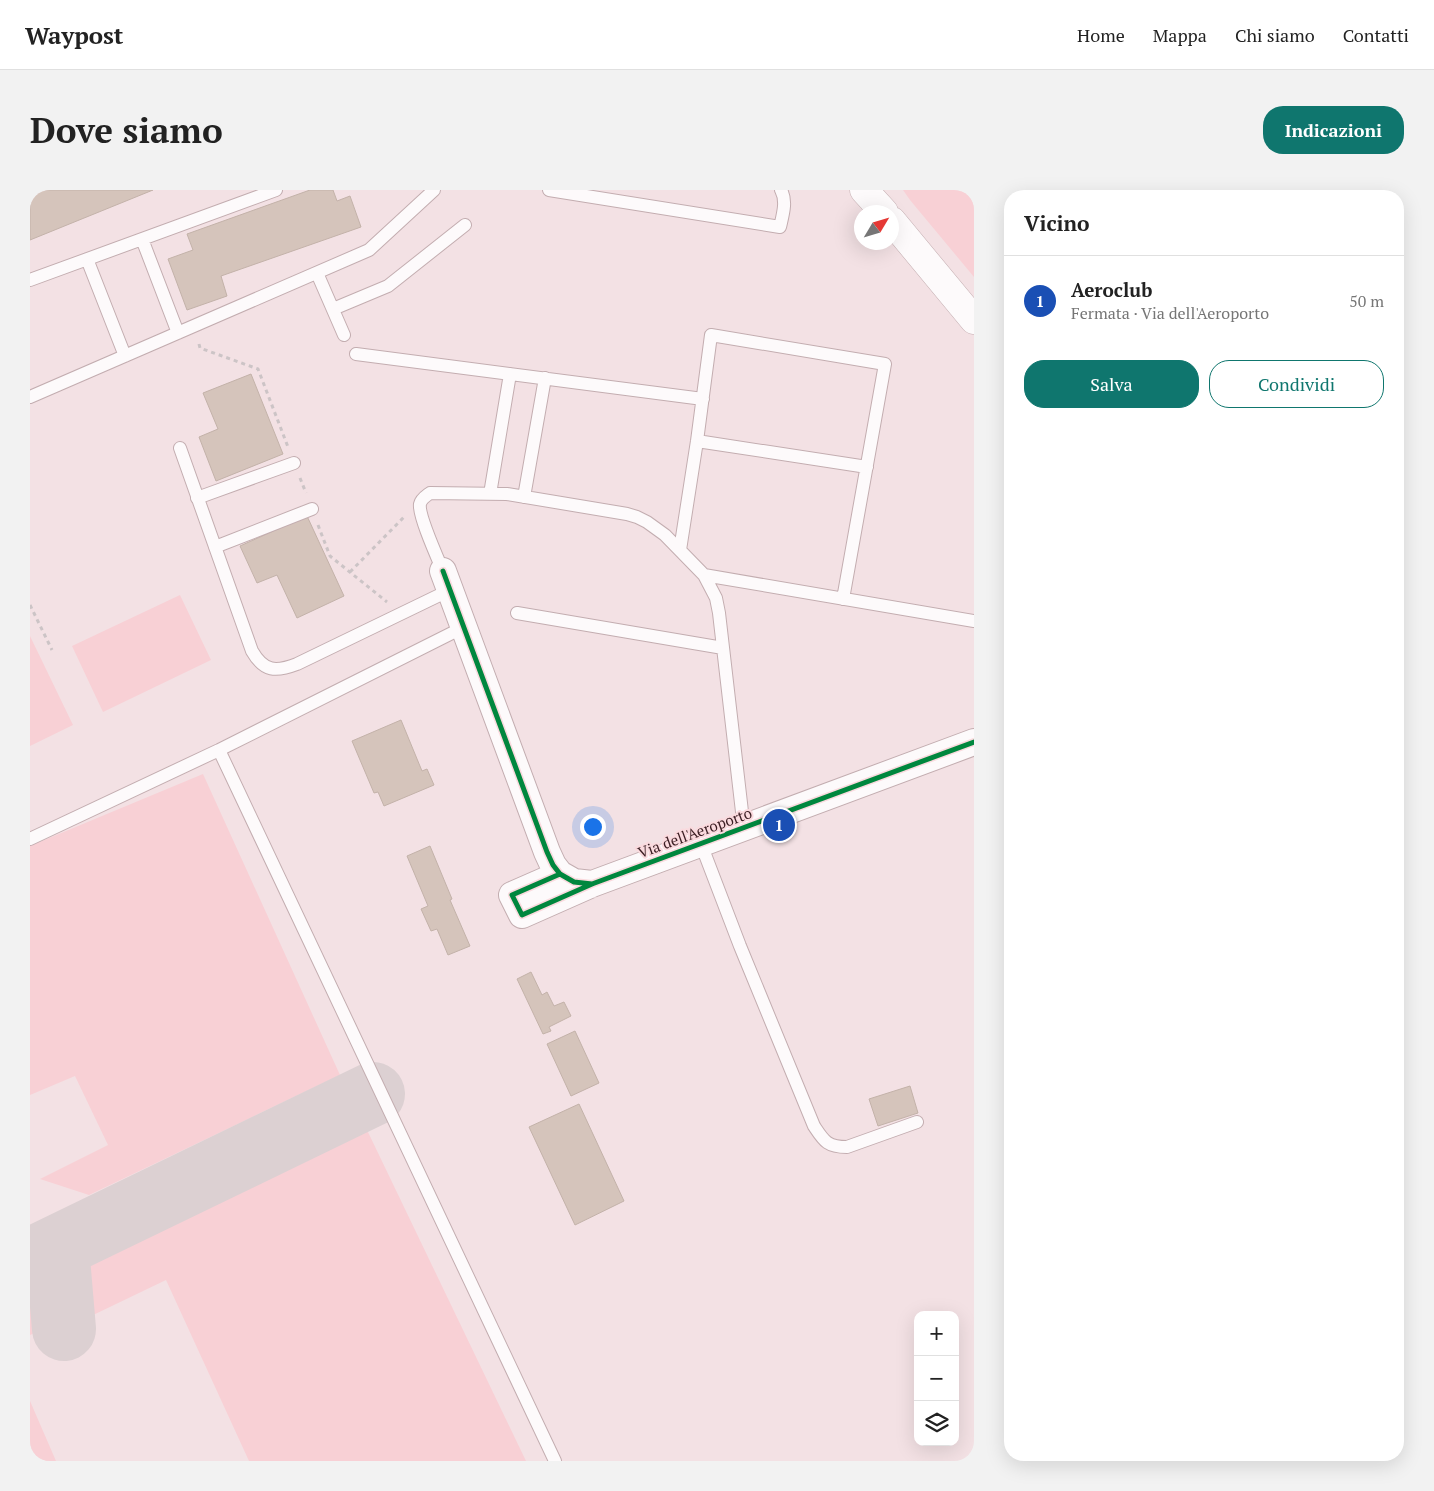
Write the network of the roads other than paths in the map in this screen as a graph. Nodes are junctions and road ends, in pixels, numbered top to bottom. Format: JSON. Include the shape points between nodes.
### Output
{"nodes":[{"id":1,"x":276,"y":190,"type":"edge"},
{"id":2,"x":434,"y":190,"type":"edge"},
{"id":3,"x":549,"y":190,"type":"edge"},
{"id":4,"x":781,"y":190,"type":"edge"},
{"id":5,"x":864,"y":190,"type":"edge"},
{"id":6,"x":876,"y":190,"type":"edge"},
{"id":7,"x":878,"y":205,"type":"edge"},
{"id":8,"x":884,"y":205,"type":"edge"},
{"id":9,"x":465,"y":225,"type":"dead end"},
{"id":10,"x":899,"y":228,"type":"edge"},
{"id":11,"x":142,"y":239,"type":"junction"},
{"id":12,"x":87,"y":259,"type":"junction"},
{"id":13,"x":317,"y":272,"type":"junction"},
{"id":14,"x":30,"y":280,"type":"edge"},
{"id":15,"x":333,"y":308,"type":"junction"},
{"id":16,"x":974,"y":320,"type":"edge"},
{"id":17,"x":178,"y":333,"type":"junction"},
{"id":18,"x":344,"y":335,"type":"dead end"},
{"id":19,"x":356,"y":354,"type":"dead end"},
{"id":20,"x":125,"y":356,"type":"junction"},
{"id":21,"x":510,"y":374,"type":"junction"},
{"id":22,"x":545,"y":378,"type":"junction"},
{"id":23,"x":30,"y":397,"type":"edge"},
{"id":24,"x":703,"y":399,"type":"junction"},
{"id":25,"x":698,"y":441,"type":"junction"},
{"id":26,"x":180,"y":448,"type":"dead end"},
{"id":27,"x":294,"y":463,"type":"dead end"},
{"id":28,"x":867,"y":467,"type":"junction"},
{"id":29,"x":490,"y":494,"type":"junction"},
{"id":30,"x":524,"y":497,"type":"junction"},
{"id":31,"x":197,"y":498,"type":"junction"},
{"id":32,"x":312,"y":509,"type":"dead end"},
{"id":33,"x":215,"y":547,"type":"junction"},
{"id":34,"x":680,"y":550,"type":"junction"},
{"id":35,"x":704,"y":575,"type":"junction"},
{"id":36,"x":446,"y":580,"type":"junction"},
{"id":37,"x":843,"y":599,"type":"junction"},
{"id":38,"x":517,"y":613,"type":"dead end"},
{"id":39,"x":974,"y":621,"type":"edge"},
{"id":40,"x":464,"y":627,"type":"junction"},
{"id":41,"x":723,"y":648,"type":"junction"},
{"id":42,"x":974,"y":742,"type":"edge"},
{"id":43,"x":219,"y":750,"type":"junction"},
{"id":44,"x":744,"y":829,"type":"junction"},
{"id":45,"x":30,"y":840,"type":"edge"},
{"id":46,"x":701,"y":844,"type":"junction"},
{"id":47,"x":560,"y":874,"type":"junction"},
{"id":48,"x":592,"y":884,"type":"junction"},
{"id":49,"x":917,"y":1122,"type":"dead end"},
{"id":50,"x":555,"y":1461,"type":"edge"}],
"edges":[{"from":1,"to":11,"type":"lane"},
{"from":2,"to":13,"type":"lane","via":[[369,250]]},
{"from":3,"to":4,"type":"lane","via":[[780,227],[784,212]]},
{"from":5,"to":7,"type":"main road"},
{"from":6,"to":8,"type":"main road"},
{"from":9,"to":15,"type":"lane","via":[[388,286]]},
{"from":10,"to":16,"type":"main road"},
{"from":11,"to":12,"type":"lane"},
{"from":11,"to":17,"type":"lane"},
{"from":12,"to":14,"type":"lane"},
{"from":12,"to":20,"type":"lane"},
{"from":13,"to":15,"type":"lane"},
{"from":13,"to":17,"type":"lane"},
{"from":15,"to":18,"type":"lane"},
{"from":17,"to":20,"type":"lane"},
{"from":19,"to":21,"type":"lane"},
{"from":20,"to":23,"type":"lane"},
{"from":21,"to":22,"type":"lane"},
{"from":21,"to":29,"type":"lane"},
{"from":22,"to":24,"type":"lane"},
{"from":22,"to":30,"type":"lane"},
{"from":24,"to":25,"type":"lane"},
{"from":24,"to":28,"type":"lane","via":[[711,335],[885,364]]},
{"from":25,"to":28,"type":"lane"},
{"from":25,"to":34,"type":"lane"},
{"from":26,"to":31,"type":"lane"},
{"from":27,"to":31,"type":"lane"},
{"from":28,"to":37,"type":"lane"},
{"from":29,"to":30,"type":"lane"},
{"from":29,"to":36,"type":"lane","via":[[430,493],[420,504],[421,515]]},
{"from":30,"to":34,"type":"lane","via":[[627,514],[647,522]]},
{"from":31,"to":33,"type":"lane"},
{"from":32,"to":33,"type":"lane"},
{"from":33,"to":36,"type":"lane","via":[[252,651],[257,660],[273,669],[297,664]]},
{"from":34,"to":35,"type":"lane"},
{"from":35,"to":37,"type":"lane"},
{"from":35,"to":41,"type":"lane","via":[[716,598]]},
{"from":36,"to":40,"type":"street"},
{"from":37,"to":39,"type":"lane"},
{"from":38,"to":41,"type":"lane"},
{"from":40,"to":43,"type":"lane"},
{"from":40,"to":47,"type":"street","via":[[552,865]]},
{"from":41,"to":44,"type":"lane"},
{"from":42,"to":44,"type":"street","name":"Via dell'Aeroporto"},
{"from":43,"to":45,"type":"lane"},
{"from":43,"to":50,"type":"lane"},
{"from":44,"to":46,"type":"street","name":"Via dell'Aeroporto"},
{"from":46,"to":48,"type":"street","name":"Via dell'Aeroporto"},
{"from":46,"to":49,"type":"lane","via":[[747,964],[821,1136],[830,1145],[847,1148]]},
{"from":47,"to":48,"type":"street","via":[[574,882]]},
{"from":47,"to":48,"type":"street","name":"Via dell'Aeroporto","via":[[512,895],[522,915]]}]}
